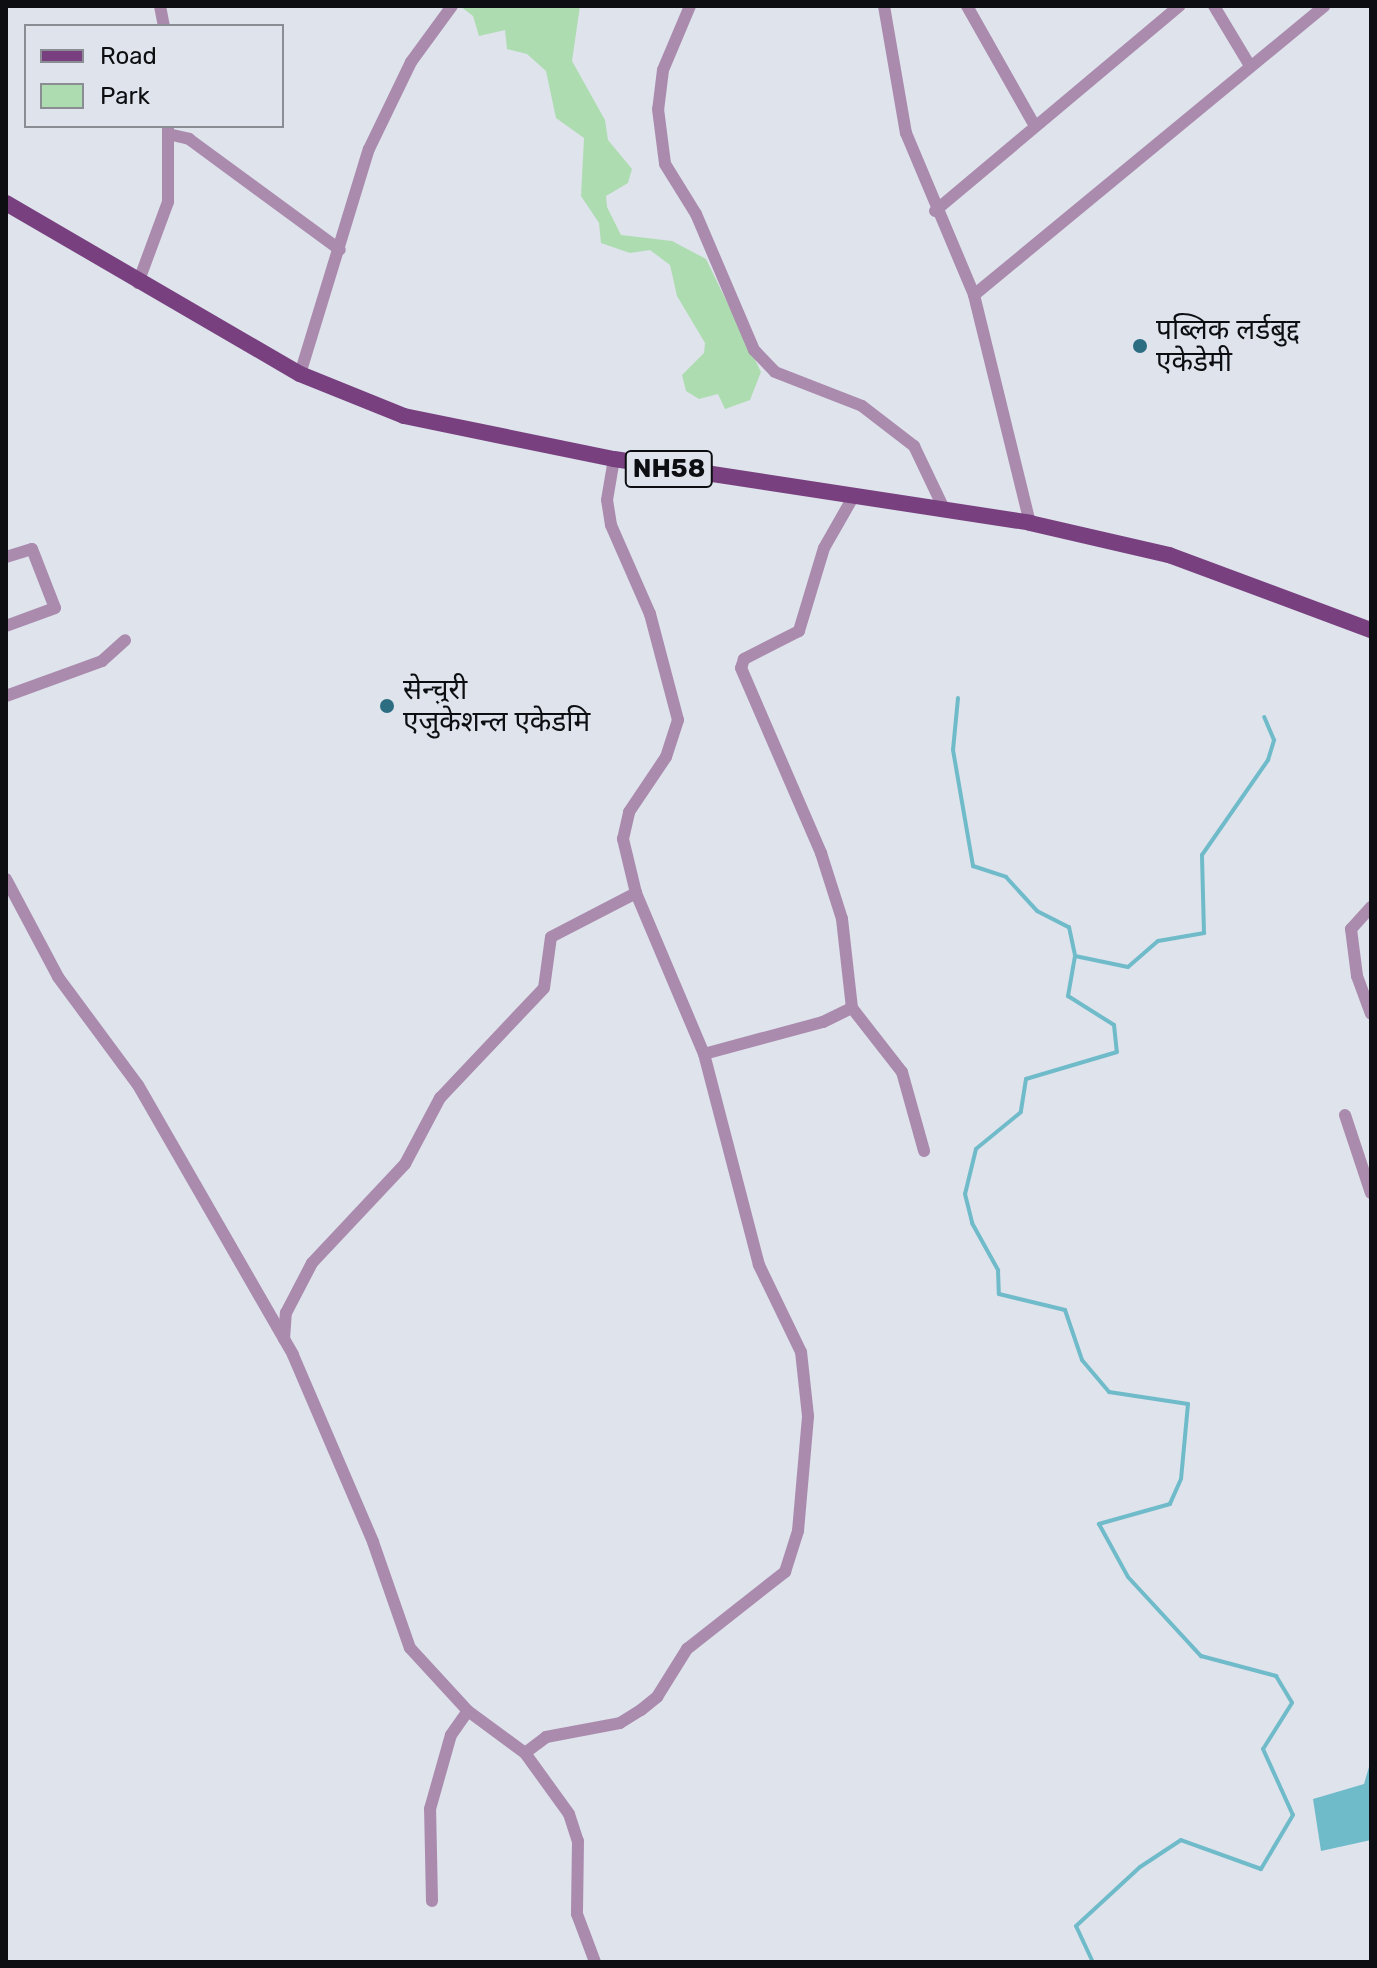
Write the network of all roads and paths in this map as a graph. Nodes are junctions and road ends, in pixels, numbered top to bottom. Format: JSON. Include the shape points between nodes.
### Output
{"nodes":[{"id":1,"x":452,"y":6,"type":"edge"},
{"id":2,"x":690,"y":6,"type":"edge"},
{"id":3,"x":884,"y":6,"type":"edge"},
{"id":4,"x":967,"y":6,"type":"edge"},
{"id":5,"x":1179,"y":6,"type":"edge"},
{"id":6,"x":1214,"y":6,"type":"edge"},
{"id":7,"x":1324,"y":6,"type":"edge"},
{"id":8,"x":1250,"y":66,"type":"junction"},
{"id":9,"x":1035,"y":126,"type":"junction"},
{"id":10,"x":168,"y":130,"type":"edge"},
{"id":11,"x":6,"y":203,"type":"edge"},
{"id":12,"x":935,"y":211,"type":"junction"},
{"id":13,"x":340,"y":250,"type":"junction"},
{"id":14,"x":138,"y":283,"type":"junction"},
{"id":15,"x":974,"y":295,"type":"junction"},
{"id":16,"x":300,"y":374,"type":"junction"},
{"id":17,"x":614,"y":459,"type":"junction"},
{"id":18,"x":852,"y":499,"type":"junction"},
{"id":19,"x":944,"y":509,"type":"junction"},
{"id":20,"x":1030,"y":523,"type":"junction"},
{"id":21,"x":6,"y":557,"type":"edge"},
{"id":22,"x":6,"y":626,"type":"edge"},
{"id":23,"x":1371,"y":630,"type":"edge"},
{"id":24,"x":125,"y":640,"type":"dead end"},
{"id":25,"x":6,"y":696,"type":"edge"},
{"id":26,"x":6,"y":879,"type":"edge"},
{"id":27,"x":636,"y":893,"type":"junction"},
{"id":28,"x":1371,"y":907,"type":"edge"},
{"id":29,"x":852,"y":1008,"type":"junction"},
{"id":30,"x":1371,"y":1014,"type":"edge"},
{"id":31,"x":704,"y":1054,"type":"junction"},
{"id":32,"x":1345,"y":1115,"type":"dead end"},
{"id":33,"x":924,"y":1151,"type":"dead end"},
{"id":34,"x":1371,"y":1193,"type":"edge"},
{"id":35,"x":284,"y":1339,"type":"junction"},
{"id":36,"x":468,"y":1711,"type":"junction"},
{"id":37,"x":525,"y":1753,"type":"junction"},
{"id":38,"x":432,"y":1901,"type":"dead end"},
{"id":39,"x":595,"y":1962,"type":"edge"}],
"edges":[{"from":1,"to":13,"type":"street","via":[[411,62],[369,149]]},
{"from":2,"to":19,"type":"street","via":[[663,70],[658,109],[665,164],[696,214],[754,350],[775,372],[848,398],[914,446]]},
{"from":3,"to":12,"type":"street","via":[[906,133]]},
{"from":4,"to":9,"type":"street"},
{"from":5,"to":9,"type":"street"},
{"from":6,"to":8,"type":"street"},
{"from":7,"to":8,"type":"street"},
{"from":8,"to":15,"type":"street"},
{"from":9,"to":12,"type":"street"},
{"from":10,"to":13,"type":"street","via":[[189,139]]},
{"from":10,"to":14,"type":"street","via":[[168,202]]},
{"from":11,"to":14,"type":"main road","number":"NH58"},
{"from":12,"to":15,"type":"street"},
{"from":13,"to":16,"type":"street"},
{"from":14,"to":16,"type":"main road","number":"NH58"},
{"from":15,"to":20,"type":"street"},
{"from":16,"to":17,"type":"main road","number":"NH58","via":[[404,416]]},
{"from":17,"to":18,"type":"main road","number":"NH58"},
{"from":17,"to":27,"type":"street","via":[[607,500],[611,525],[650,614],[678,720],[666,757],[629,812],[623,839]]},
{"from":18,"to":19,"type":"main road","number":"NH58"},
{"from":18,"to":29,"type":"street","via":[[824,548],[799,631],[744,659],[741,668],[825,866],[842,919]]},
{"from":19,"to":20,"type":"main road","number":"NH58"},
{"from":20,"to":23,"type":"main road","number":"NH58","via":[[1169,555]]},
{"from":21,"to":22,"type":"street","via":[[32,549],[55,608]]},
{"from":24,"to":25,"type":"street","via":[[102,661]]},
{"from":26,"to":35,"type":"street","via":[[58,977],[138,1085]]},
{"from":27,"to":31,"type":"street"},
{"from":27,"to":35,"type":"street","via":[[551,937],[544,988],[440,1098],[405,1164],[312,1263],[286,1313]]},
{"from":28,"to":30,"type":"street","via":[[1351,929],[1357,976]]},
{"from":29,"to":31,"type":"street","via":[[823,1022]]},
{"from":29,"to":33,"type":"street","via":[[902,1072]]},
{"from":31,"to":37,"type":"street","via":[[759,1265],[801,1352],[809,1387],[798,1531],[785,1572],[687,1649],[657,1697],[620,1723],[546,1737]]},
{"from":32,"to":34,"type":"street"},
{"from":35,"to":36,"type":"street","via":[[373,1542],[410,1648]]},
{"from":36,"to":37,"type":"street"},
{"from":36,"to":38,"type":"street","via":[[451,1735],[430,1809]]},
{"from":37,"to":39,"type":"street","via":[[569,1814],[578,1841],[577,1914]]}]}
